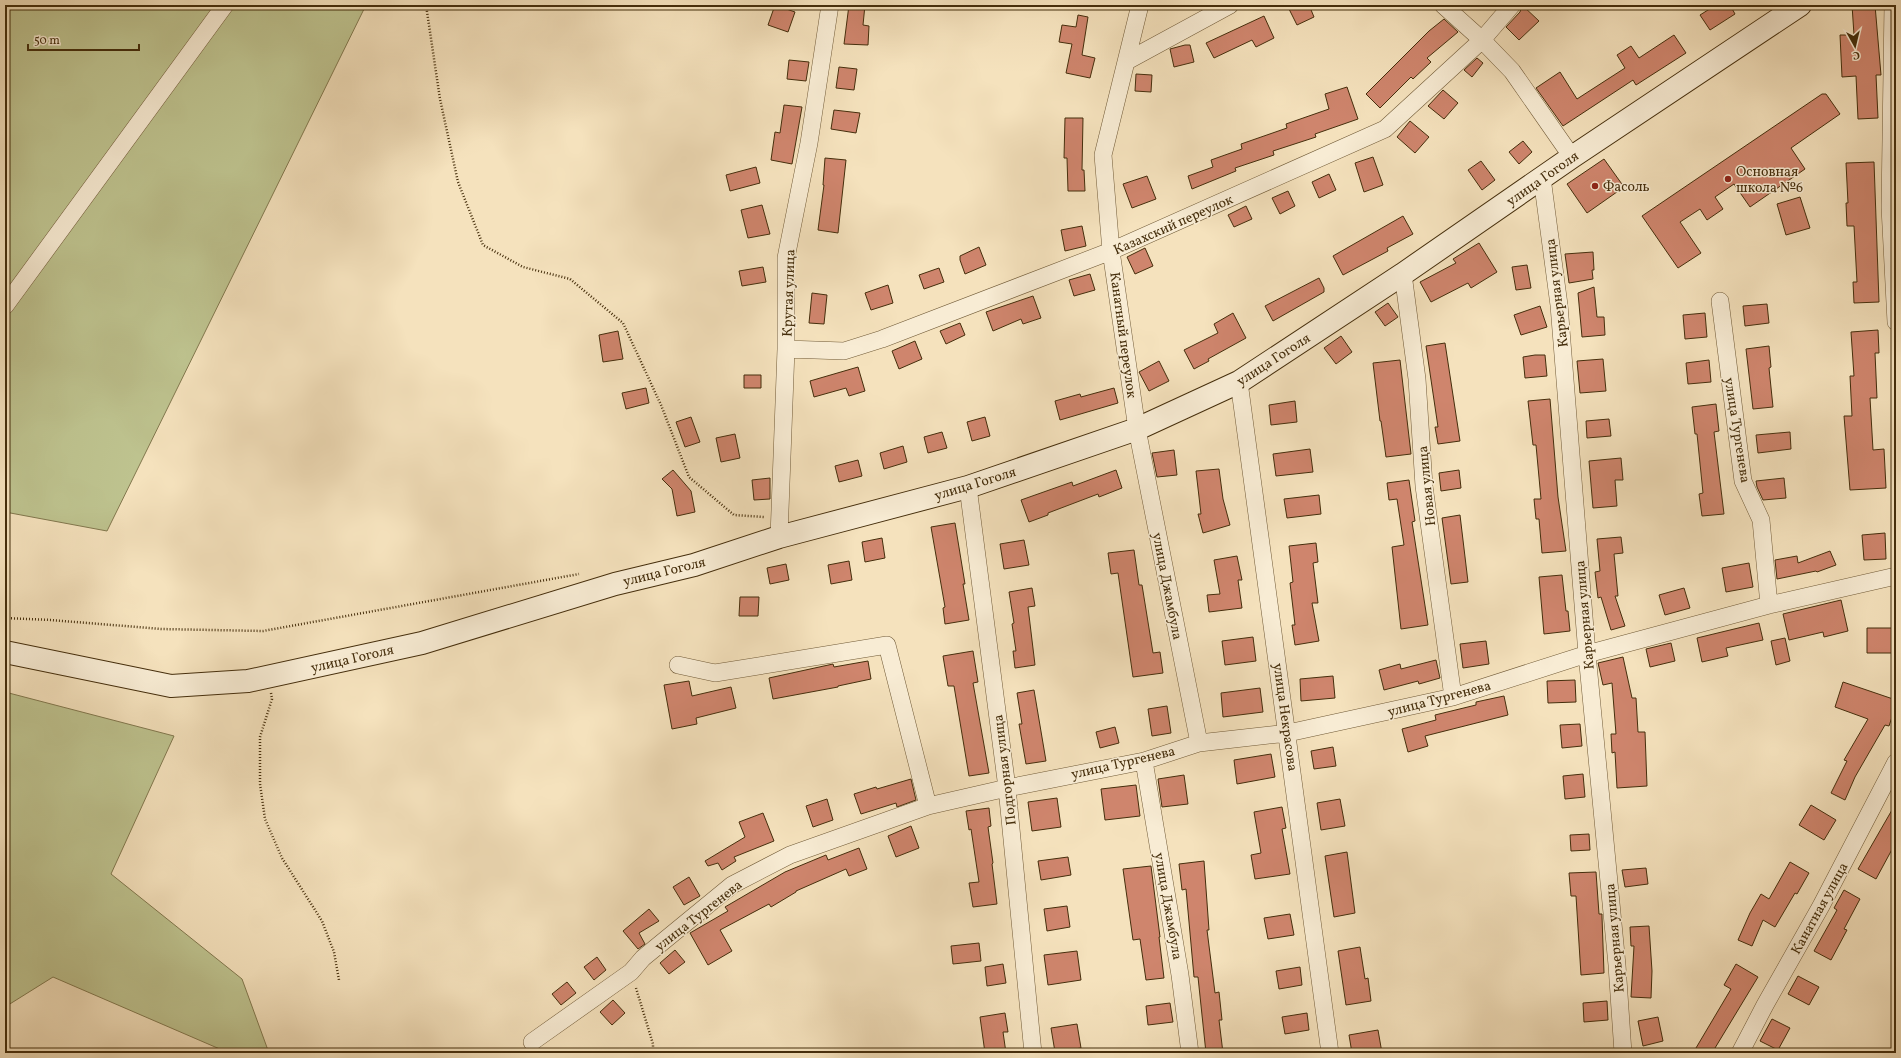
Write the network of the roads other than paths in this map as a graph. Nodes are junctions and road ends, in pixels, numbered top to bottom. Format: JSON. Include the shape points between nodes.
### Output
{"nodes":[{"id":1,"x":225,"y":5,"type":"edge"},
{"id":2,"x":830,"y":5,"type":"edge"},
{"id":3,"x":1140,"y":5,"type":"edge"},
{"id":4,"x":1230,"y":5,"type":"edge"},
{"id":5,"x":1443,"y":5,"type":"edge"},
{"id":6,"x":1512,"y":5,"type":"edge"},
{"id":7,"x":1800,"y":5,"type":"edge"},
{"id":8,"x":1893,"y":5,"type":"edge"},
{"id":9,"x":1779,"y":11,"type":"edge"},
{"id":10,"x":1482,"y":40,"type":"junction"},
{"id":11,"x":1127,"y":61,"type":"junction"},
{"id":12,"x":1572,"y":157,"type":"junction"},
{"id":13,"x":1542,"y":178,"type":"junction"},
{"id":14,"x":1112,"y":251,"type":"junction"},
{"id":15,"x":1403,"y":274,"type":"junction"},
{"id":16,"x":1720,"y":301,"type":"dead end"},
{"id":17,"x":5,"y":306,"type":"edge"},
{"id":18,"x":1896,"y":322,"type":"edge"},
{"id":19,"x":786,"y":349,"type":"junction"},
{"id":20,"x":1239,"y":382,"type":"junction"},
{"id":21,"x":1137,"y":429,"type":"junction"},
{"id":22,"x":968,"y":487,"type":"junction"},
{"id":23,"x":779,"y":527,"type":"junction"},
{"id":24,"x":1896,"y":576,"type":"edge"},
{"id":25,"x":1769,"y":605,"type":"junction"},
{"id":26,"x":5,"y":652,"type":"edge"},
{"id":27,"x":1586,"y":654,"type":"junction"},
{"id":28,"x":678,"y":665,"type":"dead end"},
{"id":29,"x":1453,"y":697,"type":"junction"},
{"id":30,"x":1288,"y":733,"type":"junction"},
{"id":31,"x":1199,"y":743,"type":"junction"},
{"id":32,"x":1144,"y":760,"type":"junction"},
{"id":33,"x":1896,"y":762,"type":"edge"},
{"id":34,"x":1007,"y":788,"type":"junction"},
{"id":35,"x":928,"y":806,"type":"junction"},
{"id":36,"x":532,"y":1042,"type":"dead end"},
{"id":37,"x":1033,"y":1053,"type":"edge"},
{"id":38,"x":1190,"y":1053,"type":"edge"},
{"id":39,"x":1330,"y":1053,"type":"edge"},
{"id":40,"x":1623,"y":1053,"type":"edge"},
{"id":41,"x":1740,"y":1053,"type":"edge"}],
"edges":[{"from":1,"to":17,"type":"street"},
{"from":2,"to":19,"type":"street","name":"Крутая улица","via":[[809,143],[786,258]]},
{"from":3,"to":11,"type":"street","name":"Канатный переулок"},
{"from":4,"to":11,"type":"street"},
{"from":5,"to":10,"type":"street"},
{"from":6,"to":10,"type":"street","name":"Казахский переулок"},
{"from":7,"to":9,"type":"street","name":"улица Гоголя"},
{"from":8,"to":18,"type":"street","via":[[1890,207]]},
{"from":9,"to":12,"type":"street","name":"улица Гоголя"},
{"from":10,"to":12,"type":"street","via":[[1512,71]]},
{"from":10,"to":14,"type":"street","name":"Казахский переулок","via":[[1385,129]]},
{"from":11,"to":14,"type":"street","name":"Канатный переулок","via":[[1103,155]]},
{"from":12,"to":13,"type":"street","name":"улица Гоголя"},
{"from":13,"to":15,"type":"street","name":"улица Гоголя"},
{"from":13,"to":27,"type":"street","name":"Карьерная улица","via":[[1559,305]]},
{"from":14,"to":19,"type":"street","name":"Казахский переулок","via":[[882,339],[844,351]]},
{"from":14,"to":21,"type":"street","name":"Канатный переулок"},
{"from":15,"to":20,"type":"street","name":"улица Гоголя"},
{"from":15,"to":29,"type":"street","name":"Новая улица","via":[[1417,379],[1424,486]]},
{"from":16,"to":25,"type":"street","name":"улица Тургенева","via":[[1743,481],[1761,520]]},
{"from":19,"to":23,"type":"street","name":"Крутая улица"},
{"from":20,"to":21,"type":"street","name":"улица Гоголя"},
{"from":20,"to":30,"type":"street","name":"улица Некрасова"},
{"from":21,"to":22,"type":"street","name":"улица Гоголя"},
{"from":21,"to":31,"type":"street","name":"улица Джамбула"},
{"from":22,"to":23,"type":"street","name":"улица Гоголя"},
{"from":22,"to":34,"type":"street","name":"Подгорная улица"},
{"from":23,"to":26,"type":"street","name":"улица Гоголя","via":[[694,565],[615,584],[422,643],[248,682],[171,686]]},
{"from":24,"to":25,"type":"street","name":"улица Тургенева"},
{"from":25,"to":27,"type":"street","name":"улица Тургенева"},
{"from":27,"to":29,"type":"street","name":"улица Тургенева"},
{"from":27,"to":40,"type":"street","name":"Карьерная улица"},
{"from":28,"to":35,"type":"street","via":[[715,673],[887,645]]},
{"from":29,"to":30,"type":"street","name":"улица Тургенева"},
{"from":30,"to":31,"type":"street","name":"улица Тургенева"},
{"from":30,"to":39,"type":"street","name":"улица Некрасова"},
{"from":31,"to":32,"type":"street","name":"улица Тургенева"},
{"from":32,"to":34,"type":"street","name":"улица Тургенева"},
{"from":32,"to":38,"type":"street","name":"улица Джамбула","via":[[1180,975]]},
{"from":33,"to":41,"type":"street","name":"Канатная улица"},
{"from":34,"to":35,"type":"street","name":"улица Тургенева"},
{"from":34,"to":37,"type":"street","name":"Подгорная улица"},
{"from":35,"to":36,"type":"street","name":"улица Тургенева","via":[[790,855],[732,885],[643,958],[631,972]]}]}
